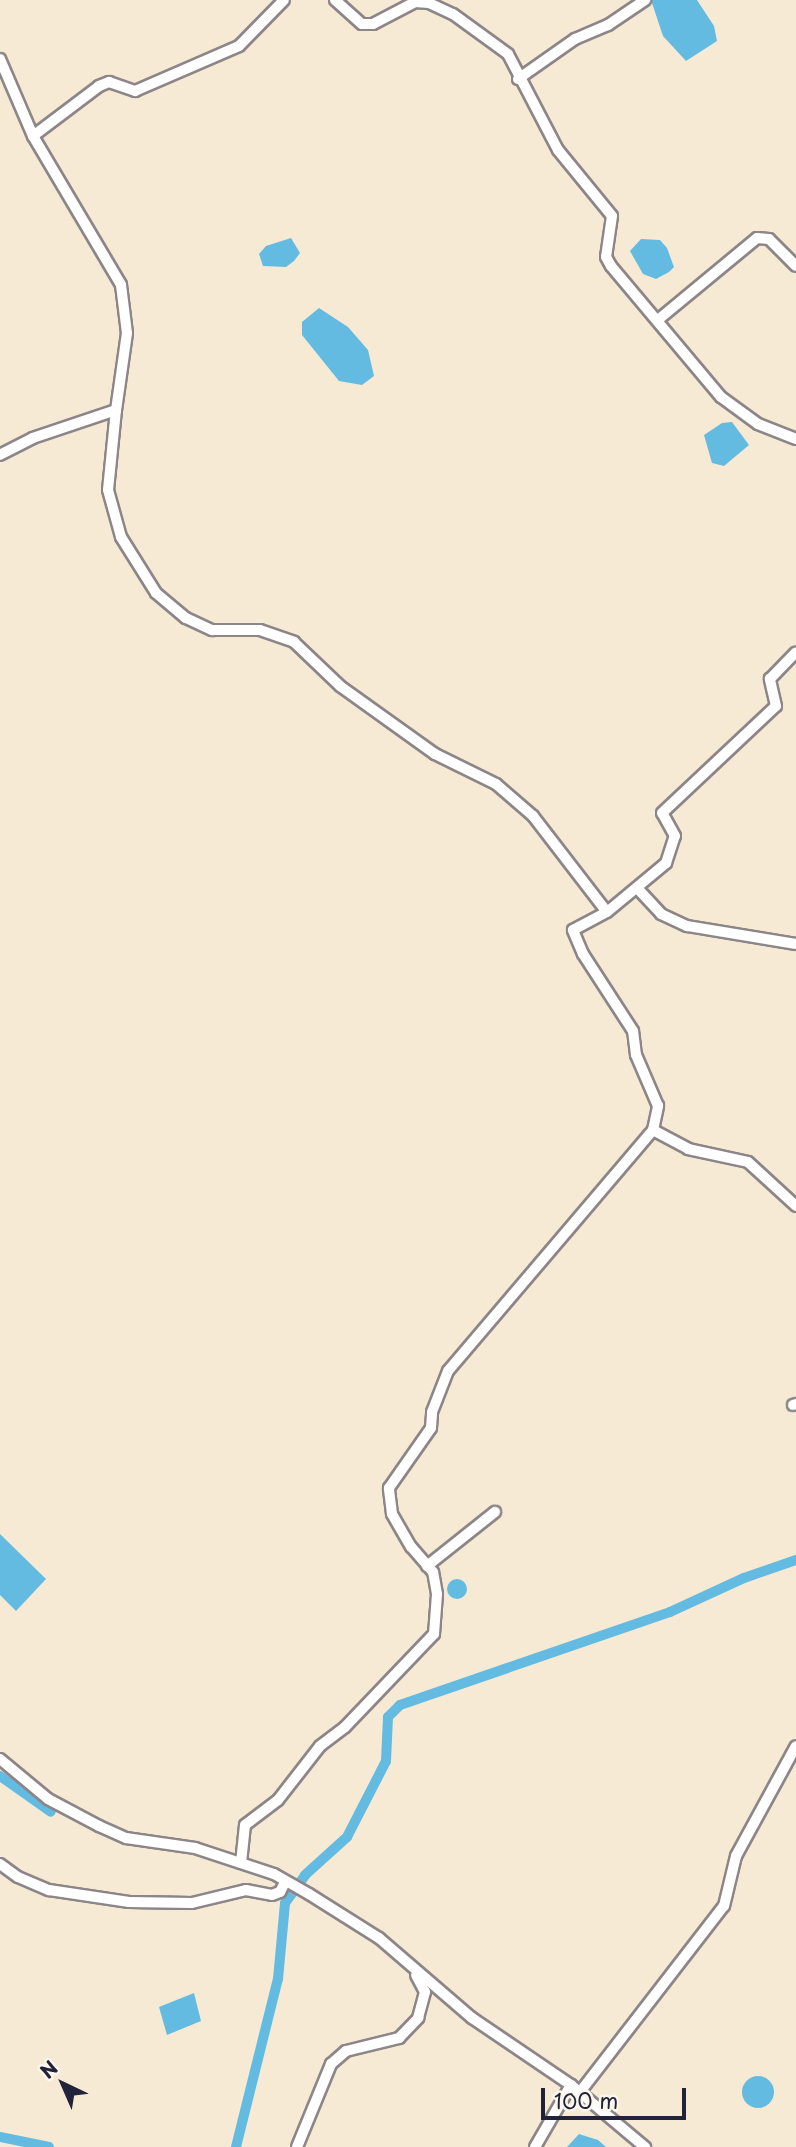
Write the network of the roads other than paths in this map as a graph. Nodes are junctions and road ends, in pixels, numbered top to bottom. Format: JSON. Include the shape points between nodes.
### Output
{"nodes":[{"id":1,"x":284,"y":0,"type":"edge"},
{"id":2,"x":335,"y":0,"type":"edge"},
{"id":3,"x":645,"y":0,"type":"edge"},
{"id":4,"x":0,"y":60,"type":"edge"},
{"id":5,"x":518,"y":79,"type":"junction"},
{"id":6,"x":33,"y":136,"type":"junction"},
{"id":7,"x":796,"y":266,"type":"edge"},
{"id":8,"x":659,"y":319,"type":"junction"},
{"id":9,"x":117,"y":410,"type":"junction"},
{"id":10,"x":796,"y":439,"type":"edge"},
{"id":11,"x":0,"y":455,"type":"edge"},
{"id":12,"x":796,"y":652,"type":"edge"},
{"id":13,"x":638,"y":889,"type":"junction"},
{"id":14,"x":607,"y":912,"type":"junction"},
{"id":15,"x":796,"y":944,"type":"edge"},
{"id":16,"x":653,"y":1130,"type":"junction"},
{"id":17,"x":796,"y":1206,"type":"edge"},
{"id":18,"x":495,"y":1512,"type":"dead end"},
{"id":19,"x":428,"y":1566,"type":"junction"},
{"id":20,"x":796,"y":1746,"type":"edge"},
{"id":21,"x":0,"y":1759,"type":"edge"},
{"id":22,"x":241,"y":1863,"type":"junction"},
{"id":23,"x":0,"y":1864,"type":"edge"},
{"id":24,"x":285,"y":1882,"type":"junction"},
{"id":25,"x":414,"y":1970,"type":"junction"},
{"id":26,"x":571,"y":2085,"type":"junction"},
{"id":27,"x":580,"y":2092,"type":"junction"},
{"id":28,"x":297,"y":2147,"type":"edge"},
{"id":29,"x":535,"y":2147,"type":"edge"},
{"id":30,"x":645,"y":2147,"type":"edge"}],
"edges":[{"from":1,"to":6,"type":"street","via":[[239,46],[135,91],[109,82],[99,86]]},
{"from":2,"to":5,"type":"street","via":[[362,24],[373,24],[415,2],[429,3],[494,41],[508,54]]},
{"from":3,"to":5,"type":"street","via":[[608,25],[575,39]]},
{"from":4,"to":6,"type":"street"},
{"from":5,"to":8,"type":"street","via":[[558,150],[612,216],[606,257],[611,267]]},
{"from":6,"to":9,"type":"street","via":[[121,285],[127,333]]},
{"from":7,"to":8,"type":"street","via":[[769,239],[757,238]]},
{"from":8,"to":10,"type":"street","via":[[721,397],[758,424]]},
{"from":9,"to":11,"type":"street","via":[[33,438]]},
{"from":9,"to":14,"type":"street","via":[[108,490],[121,537],[156,593],[186,618],[212,631],[260,630],[294,642],[340,686],[435,754],[496,784],[533,816]]},
{"from":12,"to":13,"type":"street","via":[[770,679],[776,706],[662,813],[676,836],[666,863]]},
{"from":13,"to":14,"type":"street"},
{"from":13,"to":15,"type":"street","via":[[661,914],[687,926]]},
{"from":14,"to":16,"type":"street","via":[[573,930],[583,954],[633,1031],[636,1055],[658,1106]]},
{"from":16,"to":17,"type":"street","via":[[688,1149],[748,1162]]},
{"from":16,"to":19,"type":"street","via":[[448,1371],[432,1412],[431,1428],[389,1488],[392,1514]]},
{"from":18,"to":19,"type":"street"},
{"from":19,"to":22,"type":"street","via":[[437,1594],[434,1634],[428,1644],[320,1746],[278,1800],[245,1825]]},
{"from":20,"to":27,"type":"street","via":[[736,1856],[724,1906]]},
{"from":21,"to":22,"type":"street","via":[[48,1799],[126,1838],[195,1848]]},
{"from":22,"to":24,"type":"street"},
{"from":23,"to":24,"type":"street","via":[[18,1878],[49,1890],[130,1902],[192,1903],[246,1890],[272,1895],[280,1892]]},
{"from":24,"to":25,"type":"street","via":[[379,1938]]},
{"from":25,"to":26,"type":"street","via":[[472,2018]]},
{"from":25,"to":28,"type":"street","via":[[425,1992],[418,2018],[399,2038],[346,2051],[331,2064]]},
{"from":26,"to":27,"type":"street"},
{"from":26,"to":29,"type":"street"},
{"from":27,"to":30,"type":"street"}]}
